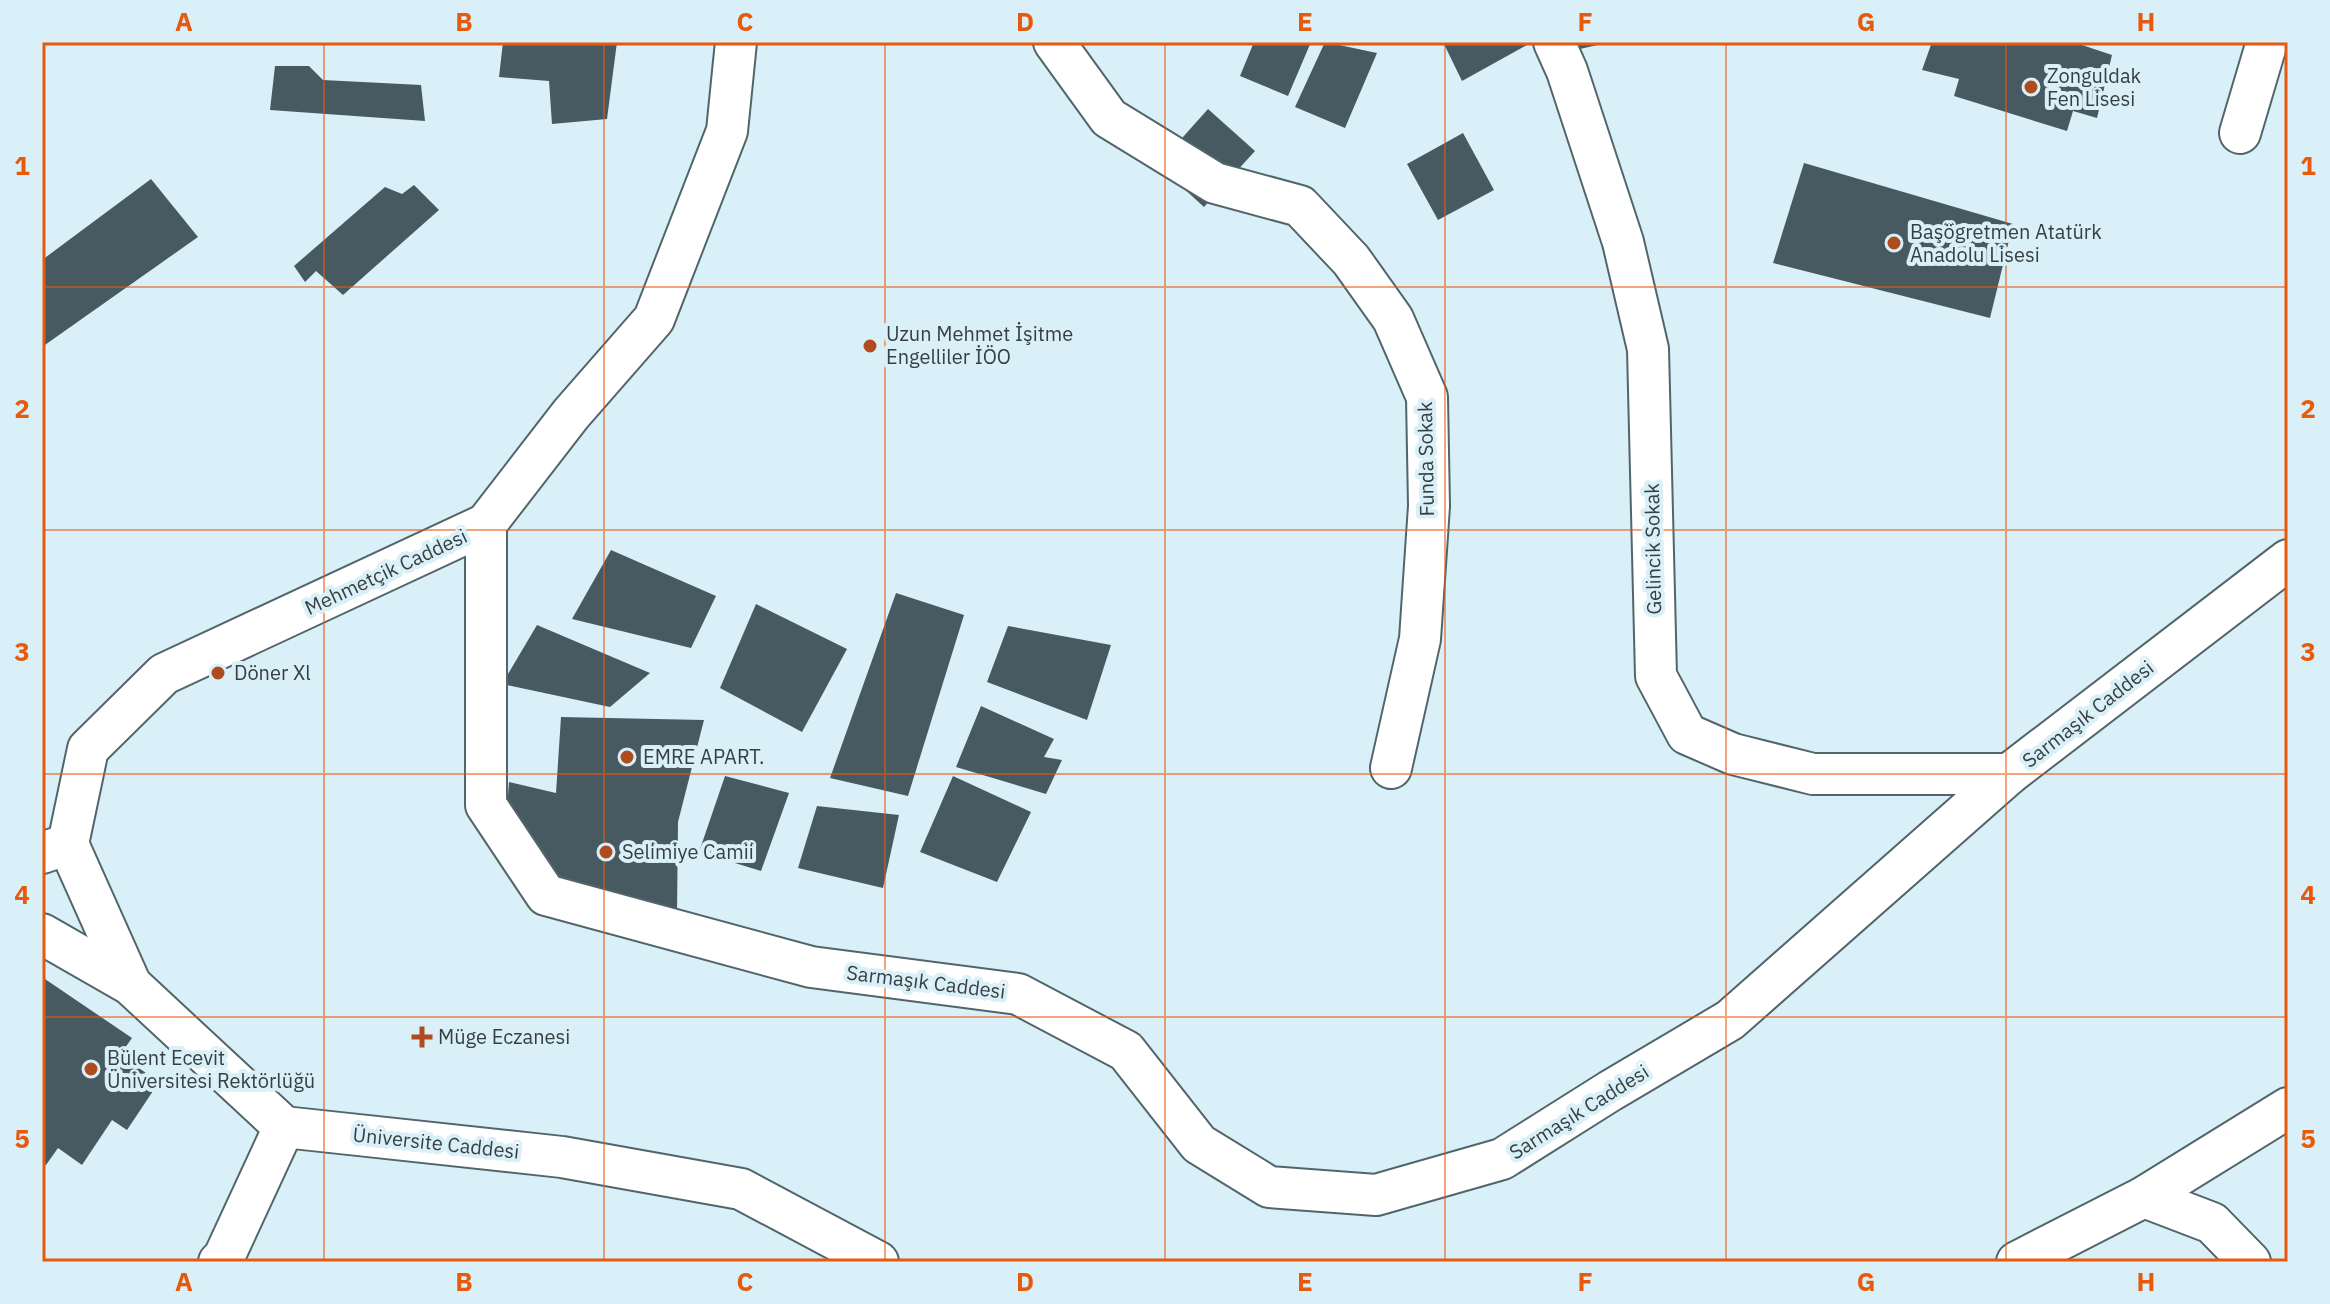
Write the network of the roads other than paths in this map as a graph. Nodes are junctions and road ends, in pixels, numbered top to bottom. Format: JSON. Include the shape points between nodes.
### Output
{"nodes":[{"id":1,"x":736,"y":42,"type":"edge"},
{"id":2,"x":1054,"y":42,"type":"edge"},
{"id":3,"x":1554,"y":42,"type":"edge"},
{"id":4,"x":2267,"y":42,"type":"edge"},
{"id":5,"x":2240,"y":133,"type":"dead end"},
{"id":6,"x":486,"y":524,"type":"junction"},
{"id":7,"x":2288,"y":560,"type":"edge"},
{"id":8,"x":1391,"y":768,"type":"dead end"},
{"id":9,"x":2009,"y":774,"type":"junction"},
{"id":10,"x":55,"y":848,"type":"edge"},
{"id":11,"x":42,"y":934,"type":"edge"},
{"id":12,"x":131,"y":985,"type":"junction"},
{"id":13,"x":2288,"y":1108,"type":"edge"},
{"id":14,"x":284,"y":1127,"type":"junction"},
{"id":15,"x":2144,"y":1197,"type":"junction"},
{"id":16,"x":219,"y":1262,"type":"edge"},
{"id":17,"x":878,"y":1262,"type":"edge"},
{"id":18,"x":2017,"y":1262,"type":"edge"},
{"id":19,"x":2250,"y":1262,"type":"edge"}],
"edges":[{"from":1,"to":6,"type":"street","name":"Mehmetçik Caddesi","via":[[727,131],[654,319]]},
{"from":2,"to":8,"type":"street","name":"Funda Sokak","via":[[1109,118],[1215,183],[1300,206],[1351,260],[1393,319],[1427,397],[1429,506],[1420,639]]},
{"from":3,"to":9,"type":"street","name":"Gelincik Sokak","via":[[1623,242],[1648,349],[1656,676],[1687,734],[1733,754],[1813,774]]},
{"from":4,"to":5,"type":"street"},
{"from":6,"to":9,"type":"street","name":"Sarmaşık Caddesi","via":[[486,805],[546,895],[811,967],[1018,994],[1126,1051],[1199,1144],[1269,1187],[1376,1195],[1502,1159],[1730,1020]]},
{"from":6,"to":10,"type":"street","name":"Mehmetçik Caddesi","via":[[164,674],[88,749]]},
{"from":7,"to":9,"type":"street","name":"Sarmaşık Caddesi"},
{"from":10,"to":12,"type":"street"},
{"from":11,"to":12,"type":"street"},
{"from":12,"to":14,"type":"street"},
{"from":13,"to":15,"type":"street"},
{"from":14,"to":16,"type":"street"},
{"from":14,"to":17,"type":"street","name":"Üniversite Caddesi","via":[[562,1157],[741,1189]]},
{"from":15,"to":18,"type":"street"},
{"from":15,"to":19,"type":"street","via":[[2212,1223]]}]}
